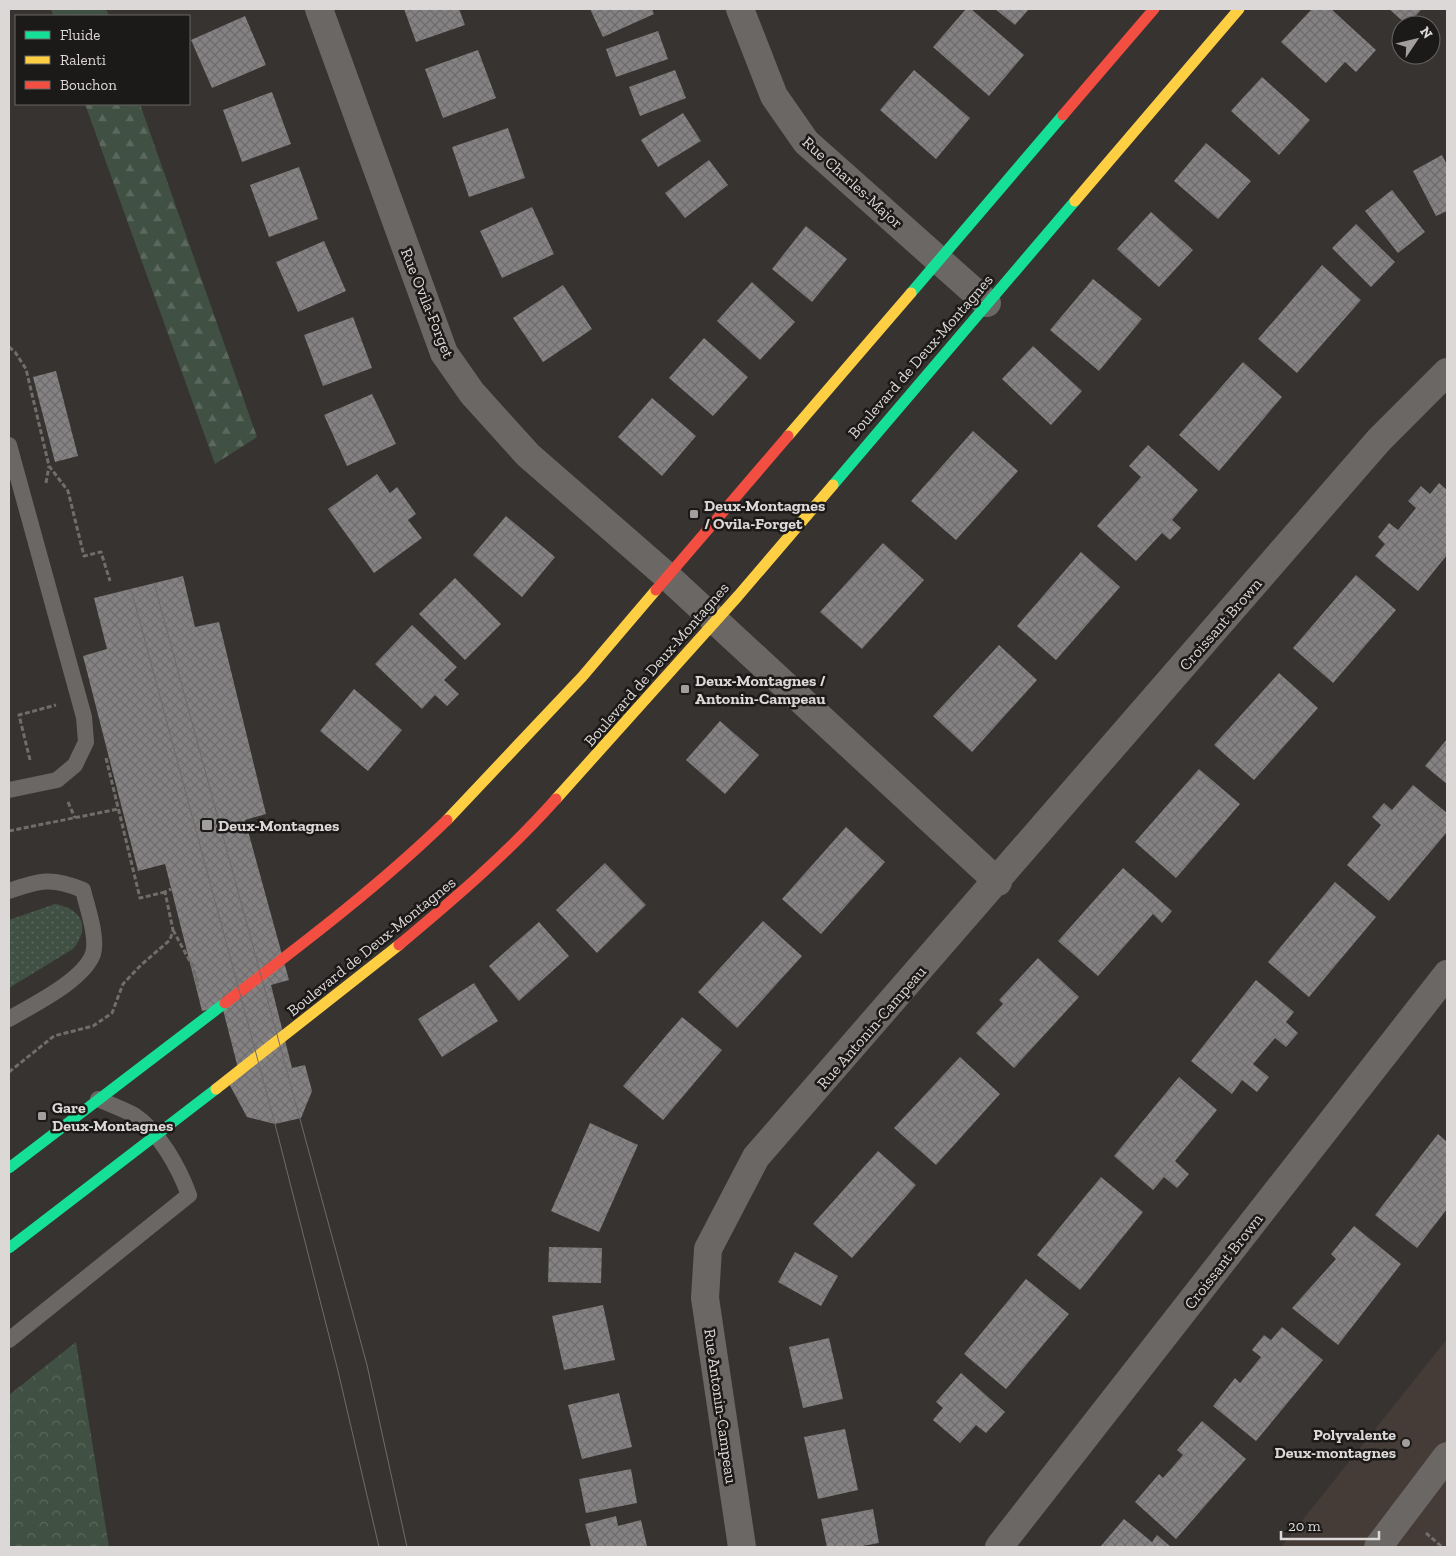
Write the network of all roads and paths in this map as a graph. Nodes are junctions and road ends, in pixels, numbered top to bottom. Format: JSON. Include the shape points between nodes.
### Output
{"nodes":[{"id":1,"x":319,"y":9,"type":"edge"},
{"id":2,"x":740,"y":9,"type":"edge"},
{"id":3,"x":1154,"y":9,"type":"edge"},
{"id":4,"x":1239,"y":9,"type":"edge"},
{"id":5,"x":939,"y":260,"type":"junction"},
{"id":6,"x":987,"y":303,"type":"junction"},
{"id":7,"x":9,"y":347,"type":"edge"},
{"id":8,"x":1447,"y":372,"type":"edge"},
{"id":9,"x":9,"y":445,"type":"edge"},
{"id":10,"x":668,"y":577,"type":"junction"},
{"id":11,"x":110,"y":581,"type":"dead end"},
{"id":12,"x":715,"y":622,"type":"junction"},
{"id":13,"x":54,"y":696,"type":"dead end"},
{"id":14,"x":56,"y":705,"type":"junction"},
{"id":15,"x":58,"y":713,"type":"dead end"},
{"id":16,"x":32,"y":768,"type":"dead end"},
{"id":17,"x":9,"y":790,"type":"edge"},
{"id":18,"x":65,"y":794,"type":"dead end"},
{"id":19,"x":74,"y":818,"type":"junction"},
{"id":20,"x":9,"y":831,"type":"edge"},
{"id":21,"x":998,"y":882,"type":"junction"},
{"id":22,"x":171,"y":889,"type":"dead end"},
{"id":23,"x":9,"y":891,"type":"edge"},
{"id":24,"x":165,"y":892,"type":"junction"},
{"id":25,"x":173,"y":930,"type":"junction"},
{"id":26,"x":1447,"y":974,"type":"edge"},
{"id":27,"x":199,"y":989,"type":"dead end"},
{"id":28,"x":9,"y":1019,"type":"edge"},
{"id":29,"x":9,"y":1072,"type":"edge"},
{"id":30,"x":98,"y":1099,"type":"junction"},
{"id":31,"x":155,"y":1137,"type":"junction"},
{"id":32,"x":9,"y":1168,"type":"edge"},
{"id":33,"x":9,"y":1248,"type":"edge"},
{"id":34,"x":9,"y":1340,"type":"edge"},
{"id":35,"x":1447,"y":1456,"type":"edge"},
{"id":36,"x":1422,"y":1530,"type":"dead end"},
{"id":37,"x":742,"y":1547,"type":"edge"},
{"id":38,"x":999,"y":1547,"type":"edge"},
{"id":39,"x":1378,"y":1547,"type":"edge"},
{"id":40,"x":1442,"y":1547,"type":"edge"}],
"edges":[{"from":1,"to":10,"type":"street","name":"Rue Ovila-Forget","via":[[444,353],[472,393],[528,455]]},
{"from":2,"to":5,"type":"street","name":"Rue Charles-Major","via":[[774,96],[806,142]]},
{"from":3,"to":5,"type":"street"},
{"from":4,"to":6,"type":"street","name":"Boulevard de Deux-Montagnes"},
{"from":5,"to":6,"type":"street","name":"Rue Charles-Major"},
{"from":5,"to":10,"type":"street"},
{"from":6,"to":12,"type":"street","name":"Boulevard de Deux-Montagnes"},
{"from":7,"to":11,"type":"path","via":[[26,369],[49,466],[68,491],[84,556],[101,552]]},
{"from":8,"to":21,"type":"street","name":"Croissant Brown","via":[[1379,440]]},
{"from":9,"to":17,"type":"lane","via":[[84,717],[86,742],[75,765],[57,780]]},
{"from":10,"to":12,"type":"street","name":"Rue Ovila-Forget"},
{"from":10,"to":30,"type":"street","via":[[524,742],[426,840],[311,937]]},
{"from":12,"to":21,"type":"street"},
{"from":12,"to":31,"type":"street","name":"Boulevard de Deux-Montagnes","via":[[560,798],[466,889],[346,988]]},
{"from":13,"to":14,"type":"path"},
{"from":14,"to":15,"type":"path"},
{"from":14,"to":16,"type":"path","via":[[20,715]]},
{"from":18,"to":19,"type":"path"},
{"from":19,"to":20,"type":"path"},
{"from":19,"to":24,"type":"path","via":[[118,809],[140,898]]},
{"from":21,"to":37,"type":"street","name":"Rue Antonin-Campeau","via":[[756,1157],[708,1250],[705,1298]]},
{"from":22,"to":24,"type":"path"},
{"from":23,"to":28,"type":"lane","via":[[33,882],[61,881],[83,890],[93,927],[93,954],[75,979]]},
{"from":24,"to":25,"type":"path"},
{"from":25,"to":27,"type":"path","via":[[194,967]]},
{"from":25,"to":29,"type":"path","via":[[170,940],[123,984],[112,1013],[93,1026],[54,1036]]},
{"from":26,"to":38,"type":"street","name":"Croissant Brown"},
{"from":30,"to":31,"type":"lane","via":[[134,1116]]},
{"from":30,"to":32,"type":"street"},
{"from":31,"to":33,"type":"street","name":"Boulevard de Deux-Montagnes"},
{"from":31,"to":34,"type":"lane","via":[[179,1169],[189,1195]]},
{"from":35,"to":39,"type":"street"},
{"from":36,"to":40,"type":"path"}]}
